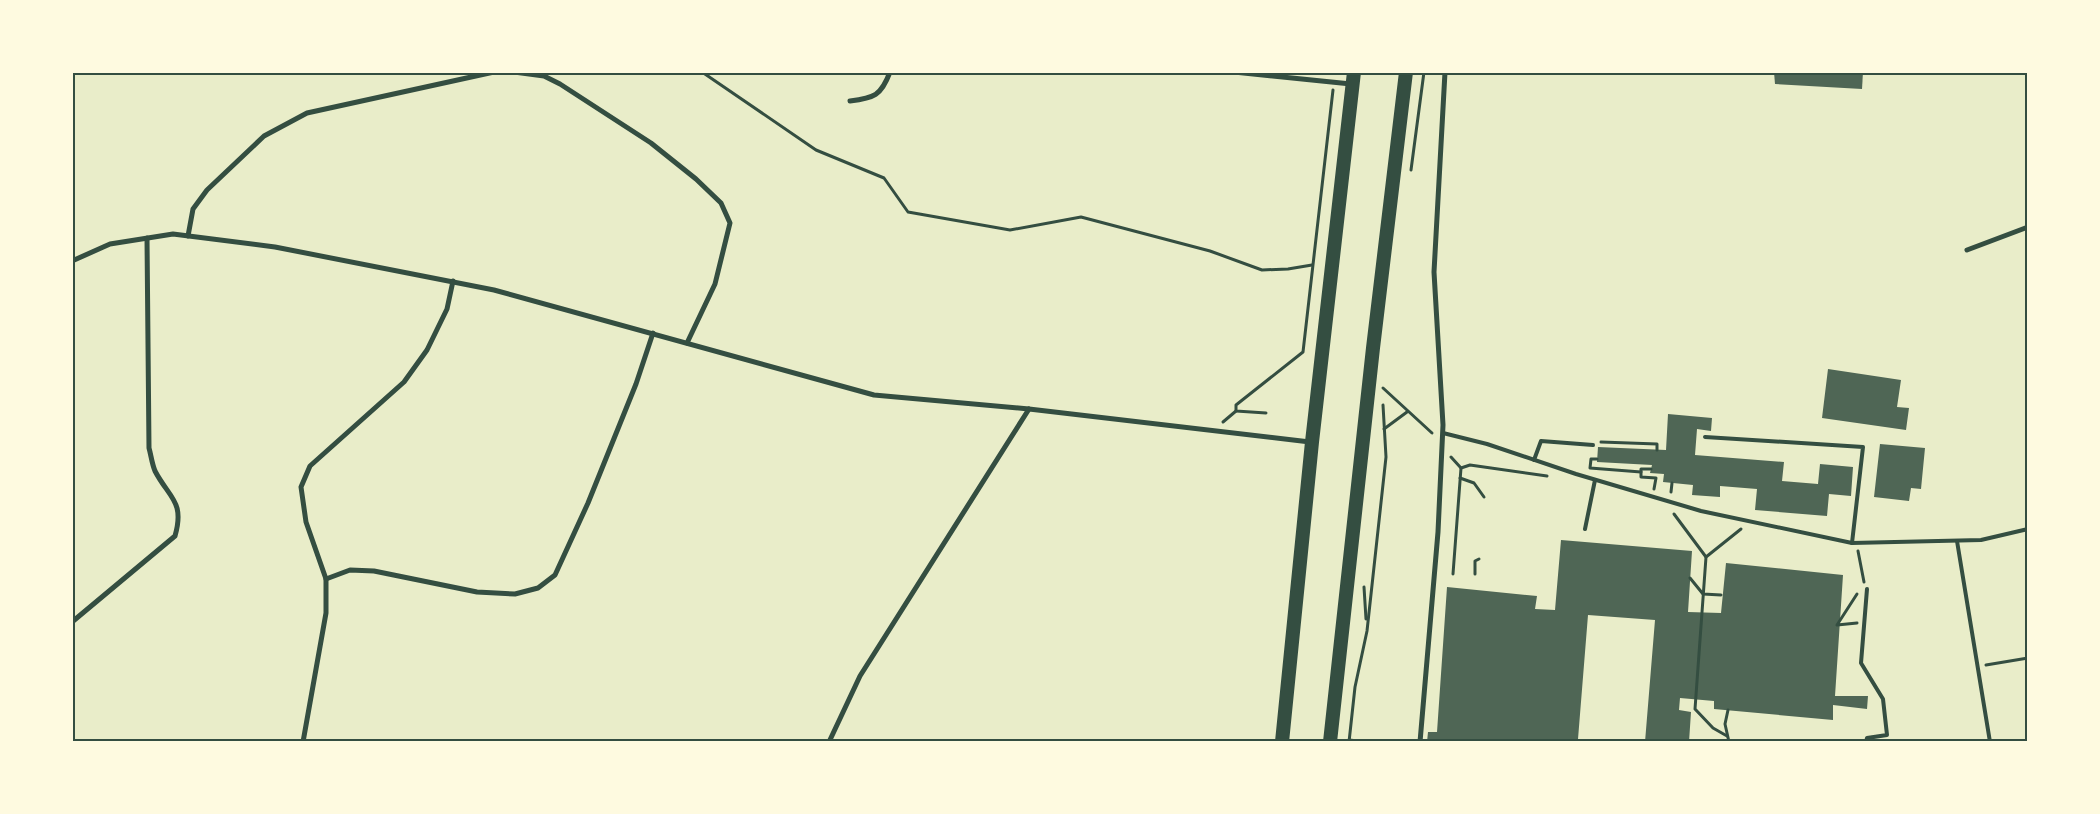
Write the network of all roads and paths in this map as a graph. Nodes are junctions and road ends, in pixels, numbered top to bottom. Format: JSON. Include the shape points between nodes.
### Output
{"nodes":[{"id":1,"x":494,"y":72,"type":"edge"},
{"id":2,"x":514,"y":72,"type":"edge"},
{"id":3,"x":702,"y":72,"type":"edge"},
{"id":4,"x":890,"y":72,"type":"edge"},
{"id":5,"x":1234,"y":72,"type":"edge"},
{"id":6,"x":1406,"y":72,"type":"edge"},
{"id":7,"x":1424,"y":72,"type":"edge"},
{"id":8,"x":1445,"y":72,"type":"edge"},
{"id":9,"x":1354,"y":78,"type":"edge"},
{"id":10,"x":1334,"y":82,"type":"junction"},
{"id":11,"x":850,"y":101,"type":"dead end"},
{"id":12,"x":1411,"y":171,"type":"dead end"},
{"id":13,"x":2028,"y":226,"type":"edge"},
{"id":14,"x":188,"y":236,"type":"junction"},
{"id":15,"x":147,"y":238,"type":"junction"},
{"id":16,"x":1967,"y":250,"type":"dead end"},
{"id":17,"x":72,"y":261,"type":"edge"},
{"id":18,"x":1312,"y":265,"type":"junction"},
{"id":19,"x":453,"y":282,"type":"junction"},
{"id":20,"x":653,"y":333,"type":"junction"},
{"id":21,"x":688,"y":343,"type":"junction"},
{"id":22,"x":1384,"y":378,"type":"dead end"},
{"id":23,"x":1383,"y":388,"type":"junction"},
{"id":24,"x":1029,"y":409,"type":"junction"},
{"id":25,"x":1407,"y":412,"type":"junction"},
{"id":26,"x":1266,"y":413,"type":"dead end"},
{"id":27,"x":1384,"y":429,"type":"junction"},
{"id":28,"x":1443,"y":433,"type":"junction"},
{"id":29,"x":1705,"y":437,"type":"dead end"},
{"id":30,"x":1312,"y":442,"type":"junction"},
{"id":31,"x":1442,"y":444,"type":"junction"},
{"id":32,"x":1593,"y":445,"type":"junction"},
{"id":33,"x":1657,"y":450,"type":"dead end"},
{"id":34,"x":1591,"y":459,"type":"junction"},
{"id":35,"x":1597,"y":459,"type":"dead end"},
{"id":36,"x":1534,"y":460,"type":"junction"},
{"id":37,"x":1461,"y":468,"type":"junction"},
{"id":38,"x":1651,"y":469,"type":"dead end"},
{"id":39,"x":1641,"y":472,"type":"junction"},
{"id":40,"x":1556,"y":477,"type":"dead end"},
{"id":41,"x":1460,"y":478,"type":"junction"},
{"id":42,"x":1656,"y":478,"type":"dead end"},
{"id":43,"x":1595,"y":480,"type":"junction"},
{"id":44,"x":1484,"y":497,"type":"dead end"},
{"id":45,"x":1665,"y":501,"type":"junction"},
{"id":46,"x":1750,"y":522,"type":"junction"},
{"id":47,"x":1585,"y":529,"type":"dead end"},
{"id":48,"x":2028,"y":529,"type":"edge"},
{"id":49,"x":1957,"y":541,"type":"junction"},
{"id":50,"x":1852,"y":543,"type":"junction"},
{"id":51,"x":1858,"y":553,"type":"dead end"},
{"id":52,"x":1706,"y":557,"type":"junction"},
{"id":53,"x":1478,"y":559,"type":"dead end"},
{"id":54,"x":1453,"y":574,"type":"dead end"},
{"id":55,"x":1475,"y":574,"type":"dead end"},
{"id":56,"x":1690,"y":578,"type":"dead end"},
{"id":57,"x":326,"y":579,"type":"junction"},
{"id":58,"x":1864,"y":582,"type":"junction"},
{"id":59,"x":1364,"y":587,"type":"dead end"},
{"id":60,"x":1867,"y":589,"type":"joint"},
{"id":61,"x":1704,"y":594,"type":"junction"},
{"id":62,"x":1722,"y":595,"type":"dead end"},
{"id":63,"x":72,"y":622,"type":"edge"},
{"id":64,"x":1855,"y":623,"type":"dead end"},
{"id":65,"x":1367,"y":632,"type":"junction"},
{"id":66,"x":2028,"y":658,"type":"edge"},
{"id":67,"x":1985,"y":666,"type":"dead end"},
{"id":68,"x":1728,"y":710,"type":"dead end"},
{"id":69,"x":72,"y":719,"type":"edge"},
{"id":70,"x":72,"y":733,"type":"edge"},
{"id":71,"x":1727,"y":736,"type":"junction"},
{"id":72,"x":1349,"y":741,"type":"edge"},
{"id":73,"x":303,"y":742,"type":"edge"},
{"id":74,"x":829,"y":742,"type":"edge"},
{"id":75,"x":1282,"y":742,"type":"edge"},
{"id":76,"x":1330,"y":742,"type":"edge"},
{"id":77,"x":1367,"y":742,"type":"edge"},
{"id":78,"x":1420,"y":742,"type":"edge"},
{"id":79,"x":1729,"y":742,"type":"edge"},
{"id":80,"x":1866,"y":742,"type":"edge"},
{"id":81,"x":1990,"y":742,"type":"edge"}],
"edges":[{"from":1,"to":14,"type":"street","via":[[307,112],[264,136],[207,190],[193,209]]},
{"from":2,"to":21,"type":"street","via":[[544,76],[560,84],[651,143],[721,203],[730,223],[715,284]]},
{"from":3,"to":18,"type":"path","via":[[816,150],[884,178],[908,212],[1010,230],[1081,217],[1210,250],[1262,270]]},
{"from":4,"to":11,"type":"street","via":[[876,95]]},
{"from":5,"to":10,"type":"street"},
{"from":6,"to":76,"type":"highway"},
{"from":7,"to":12,"type":"path"},
{"from":8,"to":28,"type":"street","via":[[1434,272]]},
{"from":9,"to":10,"type":"street"},
{"from":9,"to":30,"type":"highway"},
{"from":10,"to":18,"type":"path"},
{"from":13,"to":16,"type":"street"},
{"from":14,"to":15,"type":"street","via":[[173,234]]},
{"from":14,"to":19,"type":"street","via":[[275,246]]},
{"from":15,"to":17,"type":"street","via":[[110,244]]},
{"from":15,"to":63,"type":"street","via":[[149,448],[154,470],[175,499],[179,522],[175,536]]},
{"from":18,"to":26,"type":"path","via":[[1303,352],[1236,405],[1236,411]]},
{"from":19,"to":20,"type":"street"},
{"from":19,"to":57,"type":"street","via":[[447,309],[427,350],[404,382],[310,466],[301,486],[306,522]]},
{"from":20,"to":21,"type":"street"},
{"from":20,"to":57,"type":"street","via":[[588,503],[555,575],[538,588],[515,594],[477,592],[374,571],[350,570]]},
{"from":21,"to":24,"type":"street","via":[[874,395]]},
{"from":22,"to":23,"type":"path"},
{"from":23,"to":25,"type":"path"},
{"from":23,"to":27,"type":"path"},
{"from":24,"to":30,"type":"street"},
{"from":24,"to":74,"type":"street","via":[[860,676]]},
{"from":25,"to":27,"type":"path"},
{"from":25,"to":31,"type":"path"},
{"from":27,"to":65,"type":"path","via":[[1386,457]]},
{"from":28,"to":31,"type":"street"},
{"from":28,"to":36,"type":"lane"},
{"from":29,"to":50,"type":"lane","via":[[1863,447]]},
{"from":30,"to":75,"type":"highway"},
{"from":31,"to":37,"type":"path"},
{"from":31,"to":78,"type":"street"},
{"from":32,"to":33,"type":"path","via":[[1596,442],[1657,444]]},
{"from":32,"to":34,"type":"path"},
{"from":32,"to":36,"type":"lane","via":[[1541,441]]},
{"from":34,"to":35,"type":"path"},
{"from":34,"to":39,"type":"path","via":[[1590,468]]},
{"from":36,"to":43,"type":"lane"},
{"from":37,"to":40,"type":"path","via":[[1470,466]]},
{"from":37,"to":41,"type":"path"},
{"from":38,"to":39,"type":"path","via":[[1641,468]]},
{"from":39,"to":42,"type":"path","via":[[1641,477]]},
{"from":41,"to":44,"type":"path","via":[[1474,483]]},
{"from":41,"to":54,"type":"path"},
{"from":43,"to":45,"type":"lane"},
{"from":43,"to":47,"type":"lane"},
{"from":45,"to":46,"type":"lane"},
{"from":45,"to":52,"type":"path"},
{"from":46,"to":50,"type":"lane"},
{"from":46,"to":52,"type":"path"},
{"from":48,"to":49,"type":"lane","via":[[1981,540]]},
{"from":49,"to":50,"type":"lane"},
{"from":49,"to":81,"type":"lane"},
{"from":51,"to":58,"type":"path"},
{"from":52,"to":61,"type":"path"},
{"from":53,"to":55,"type":"path","via":[[1475,561]]},
{"from":56,"to":61,"type":"path"},
{"from":57,"to":73,"type":"street","via":[[326,613]]},
{"from":58,"to":60,"type":"path"},
{"from":58,"to":64,"type":"path","via":[[1837,625]]},
{"from":59,"to":65,"type":"path"},
{"from":60,"to":80,"type":"lane","via":[[1861,663],[1883,699],[1887,735],[1867,738]]},
{"from":61,"to":62,"type":"path"},
{"from":61,"to":71,"type":"path","via":[[1695,709],[1713,728]]},
{"from":65,"to":72,"type":"path","via":[[1355,687]]},
{"from":66,"to":67,"type":"path"},
{"from":68,"to":71,"type":"path"},
{"from":69,"to":70,"type":"street"},
{"from":71,"to":79,"type":"path"},
{"from":72,"to":77,"type":"path"}]}
